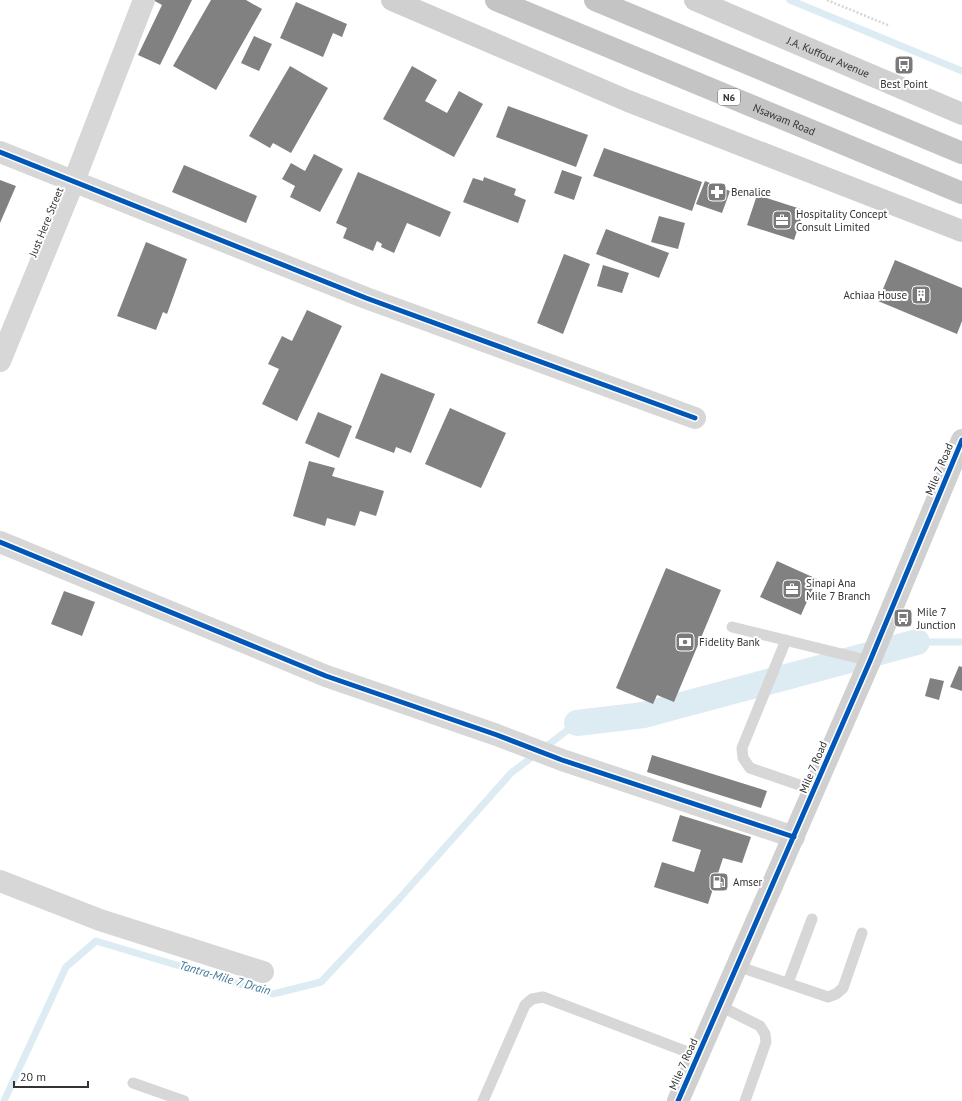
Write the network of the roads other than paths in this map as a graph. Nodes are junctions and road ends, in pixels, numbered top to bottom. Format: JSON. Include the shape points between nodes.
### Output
{"nodes":[{"id":1,"x":144,"y":0,"type":"edge"},
{"id":2,"x":392,"y":0,"type":"edge"},
{"id":3,"x":496,"y":0,"type":"edge"},
{"id":4,"x":595,"y":0,"type":"edge"},
{"id":5,"x":695,"y":0,"type":"edge"},
{"id":6,"x":962,"y":114,"type":"edge"},
{"id":7,"x":0,"y":152,"type":"edge"},
{"id":8,"x":962,"y":153,"type":"edge"},
{"id":9,"x":74,"y":182,"type":"junction"},
{"id":10,"x":962,"y":194,"type":"edge"},
{"id":11,"x":962,"y":231,"type":"edge"},
{"id":12,"x":0,"y":361,"type":"edge"},
{"id":13,"x":695,"y":418,"type":"dead end"},
{"id":14,"x":962,"y":440,"type":"edge"},
{"id":15,"x":0,"y":542,"type":"edge"},
{"id":16,"x":732,"y":627,"type":"dead end"},
{"id":17,"x":786,"y":640,"type":"junction"},
{"id":18,"x":870,"y":661,"type":"junction"},
{"id":19,"x":814,"y":790,"type":"junction"},
{"id":20,"x":794,"y":837,"type":"junction"},
{"id":21,"x":0,"y":881,"type":"edge"},
{"id":22,"x":812,"y":919,"type":"dead end"},
{"id":23,"x":862,"y":934,"type":"dead end"},
{"id":24,"x":737,"y":966,"type":"junction"},
{"id":25,"x":263,"y":972,"type":"dead end"},
{"id":26,"x":788,"y":983,"type":"junction"},
{"id":27,"x":720,"y":1006,"type":"junction"},
{"id":28,"x":698,"y":1056,"type":"junction"},
{"id":29,"x":133,"y":1083,"type":"dead end"},
{"id":30,"x":184,"y":1101,"type":"edge"},
{"id":31,"x":483,"y":1101,"type":"edge"},
{"id":32,"x":678,"y":1101,"type":"edge"},
{"id":33,"x":745,"y":1101,"type":"edge"}],
"edges":[{"from":1,"to":9,"type":"street","name":"Just Here Street"},
{"from":2,"to":11,"type":"main road","via":[[628,100]]},
{"from":3,"to":10,"type":"highway","name":"Nsawam Road","number":"N6"},
{"from":4,"to":8,"type":"highway"},
{"from":5,"to":6,"type":"main road","name":"J.A. Kuffour Avenue"},
{"from":7,"to":9,"type":"street"},
{"from":9,"to":12,"type":"street","name":"Just Here Street"},
{"from":9,"to":13,"type":"street","via":[[366,298]]},
{"from":14,"to":18,"type":"main road","name":"Mile 7 Road"},
{"from":15,"to":20,"type":"street","via":[[326,676],[562,760]]},
{"from":16,"to":17,"type":"lane"},
{"from":17,"to":18,"type":"lane"},
{"from":17,"to":19,"type":"lane","via":[[742,748],[743,758],[750,768]]},
{"from":18,"to":19,"type":"main road","name":"Mile 7 Road"},
{"from":19,"to":20,"type":"main road","name":"Mile 7 Road"},
{"from":20,"to":24,"type":"main road","name":"Mile 7 Road"},
{"from":21,"to":25,"type":"street","via":[[100,920]]},
{"from":22,"to":26,"type":"lane"},
{"from":23,"to":26,"type":"lane","via":[[843,988],[836,994],[828,997]]},
{"from":24,"to":26,"type":"lane"},
{"from":24,"to":27,"type":"main road","name":"Mile 7 Road"},
{"from":27,"to":28,"type":"main road","name":"Mile 7 Road"},
{"from":27,"to":33,"type":"lane","via":[[760,1026],[765,1034],[766,1042]]},
{"from":28,"to":31,"type":"lane","via":[[543,997],[532,999],[525,1005]]},
{"from":28,"to":32,"type":"main road","name":"Mile 7 Road"},
{"from":29,"to":30,"type":"lane"}]}
